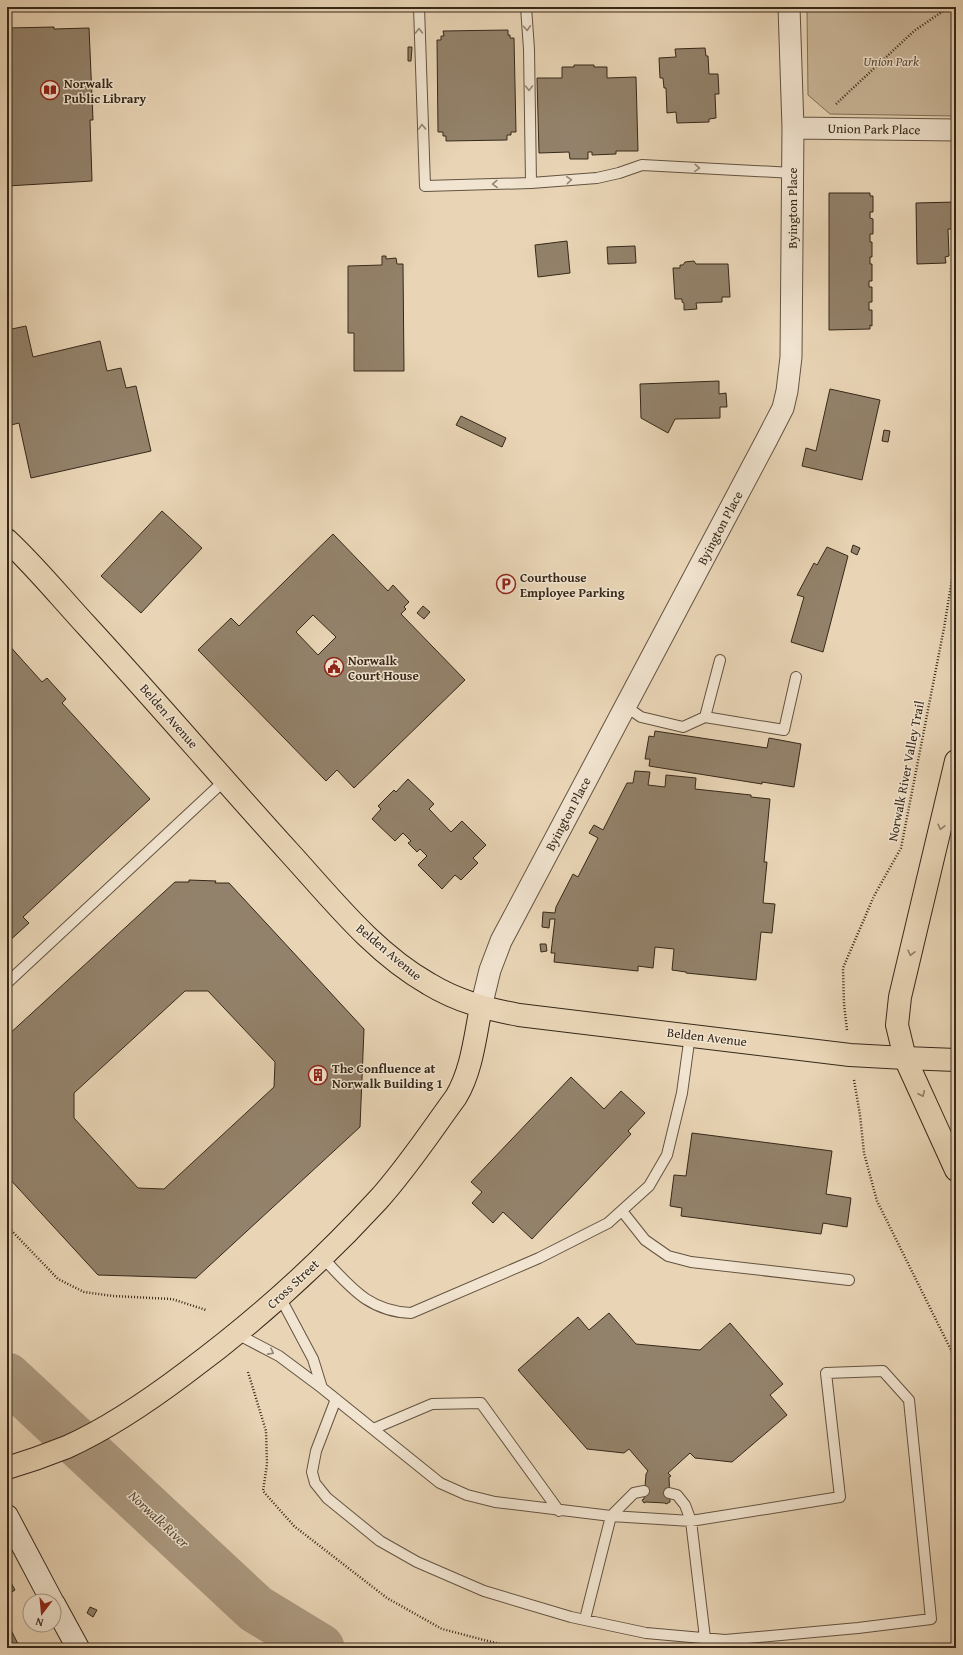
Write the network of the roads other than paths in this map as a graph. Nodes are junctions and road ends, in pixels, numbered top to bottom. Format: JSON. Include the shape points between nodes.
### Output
{"nodes":[{"id":1,"x":419,"y":7,"type":"edge"},
{"id":2,"x":526,"y":7,"type":"edge"},
{"id":3,"x":789,"y":7,"type":"edge"},
{"id":4,"x":793,"y":128,"type":"junction"},
{"id":5,"x":956,"y":130,"type":"edge"},
{"id":6,"x":792,"y":173,"type":"junction"},
{"id":7,"x":531,"y":183,"type":"junction"},
{"id":8,"x":7,"y":540,"type":"edge"},
{"id":9,"x":720,"y":660,"type":"dead end"},
{"id":10,"x":796,"y":678,"type":"dead end"},
{"id":11,"x":625,"y":706,"type":"junction"},
{"id":12,"x":705,"y":717,"type":"junction"},
{"id":13,"x":956,"y":761,"type":"edge"},
{"id":14,"x":224,"y":781,"type":"junction"},
{"id":15,"x":7,"y":983,"type":"edge"},
{"id":16,"x":482,"y":1007,"type":"junction"},
{"id":17,"x":690,"y":1035,"type":"junction"},
{"id":18,"x":905,"y":1058,"type":"junction"},
{"id":19,"x":956,"y":1060,"type":"edge"},
{"id":20,"x":956,"y":1170,"type":"edge"},
{"id":21,"x":622,"y":1211,"type":"junction"},
{"id":22,"x":322,"y":1257,"type":"junction"},
{"id":23,"x":849,"y":1280,"type":"dead end"},
{"id":24,"x":280,"y":1297,"type":"junction"},
{"id":25,"x":237,"y":1334,"type":"junction"},
{"id":26,"x":322,"y":1388,"type":"junction"},
{"id":27,"x":336,"y":1399,"type":"junction"},
{"id":28,"x":373,"y":1429,"type":"junction"},
{"id":29,"x":7,"y":1468,"type":"edge"},
{"id":30,"x":644,"y":1491,"type":"dead end"},
{"id":31,"x":669,"y":1494,"type":"dead end"},
{"id":32,"x":559,"y":1511,"type":"junction"},
{"id":33,"x":7,"y":1516,"type":"edge"},
{"id":34,"x":611,"y":1516,"type":"junction"},
{"id":35,"x":691,"y":1521,"type":"junction"},
{"id":36,"x":48,"y":1593,"type":"edge"},
{"id":37,"x":62,"y":1619,"type":"edge"},
{"id":38,"x":585,"y":1620,"type":"junction"},
{"id":39,"x":705,"y":1638,"type":"junction"},
{"id":40,"x":78,"y":1648,"type":"edge"}],
"edges":[{"from":7,"to":1,"type":"lane","one_way":true,"via":[[425,186]]},
{"from":2,"to":7,"type":"lane","one_way":true},
{"from":3,"to":4,"type":"street","name":"Byington Place"},
{"from":4,"to":5,"type":"street","name":"Union Park Place"},
{"from":4,"to":6,"type":"street","name":"Byington Place"},
{"from":7,"to":6,"type":"lane","one_way":true,"via":[[596,178],[642,165]]},
{"from":6,"to":11,"type":"street","name":"Byington Place","via":[[791,357],[783,408]]},
{"from":8,"to":14,"type":"main road","name":"Belden Avenue","via":[[159,704]]},
{"from":9,"to":12,"type":"lane"},
{"from":10,"to":12,"type":"lane","via":[[784,730]]},
{"from":11,"to":12,"type":"lane","via":[[641,717],[683,727]]},
{"from":11,"to":16,"type":"street","name":"Byington Place","via":[[501,941],[490,970]]},
{"from":13,"to":18,"type":"main road","one_way":true,"via":[[900,997],[897,1025]]},
{"from":14,"to":15,"type":"lane"},
{"from":14,"to":16,"type":"main road","name":"Belden Avenue","via":[[380,948],[427,984]]},
{"from":16,"to":17,"type":"main road","name":"Belden Avenue","via":[[519,1015]]},
{"from":16,"to":22,"type":"main road","name":"Cross Street","via":[[469,1068],[456,1097],[378,1199]]},
{"from":17,"to":18,"type":"main road","name":"Belden Avenue","via":[[850,1055]]},
{"from":17,"to":21,"type":"lane","via":[[682,1093],[667,1155],[649,1186]]},
{"from":18,"to":19,"type":"main road","name":"Belden Avenue"},
{"from":18,"to":20,"type":"main road","one_way":true},
{"from":21,"to":22,"type":"lane","via":[[608,1224],[539,1258],[411,1313],[395,1312],[359,1295]]},
{"from":21,"to":23,"type":"lane","via":[[645,1240],[668,1256],[691,1262]]},
{"from":22,"to":24,"type":"main road","name":"Cross Street"},
{"from":24,"to":25,"type":"main road","name":"Cross Street"},
{"from":24,"to":26,"type":"lane","via":[[313,1359]]},
{"from":25,"to":26,"type":"lane","one_way":true,"via":[[279,1356]]},
{"from":25,"to":29,"type":"main road","name":"Cross Street","via":[[170,1384],[98,1430],[34,1460]]},
{"from":26,"to":27,"type":"lane"},
{"from":27,"to":28,"type":"lane"},
{"from":27,"to":38,"type":"lane","via":[[316,1451],[312,1472],[315,1483],[327,1498],[380,1541],[417,1562],[484,1590]]},
{"from":28,"to":32,"type":"lane","via":[[440,1483],[467,1495],[495,1502]]},
{"from":28,"to":32,"type":"lane","via":[[432,1404],[481,1404]]},
{"from":30,"to":34,"type":"lane","via":[[634,1493]]},
{"from":31,"to":35,"type":"lane","via":[[677,1494],[686,1505]]},
{"from":32,"to":34,"type":"lane"},
{"from":33,"to":36,"type":"main road"},
{"from":34,"to":35,"type":"lane"},
{"from":34,"to":38,"type":"lane"},
{"from":35,"to":39,"type":"lane"},
{"from":35,"to":39,"type":"lane","via":[[840,1497],[826,1373],[883,1370],[909,1400],[931,1619],[725,1640]]},
{"from":37,"to":40,"type":"main road"},
{"from":38,"to":39,"type":"lane","via":[[646,1633]]}]}
